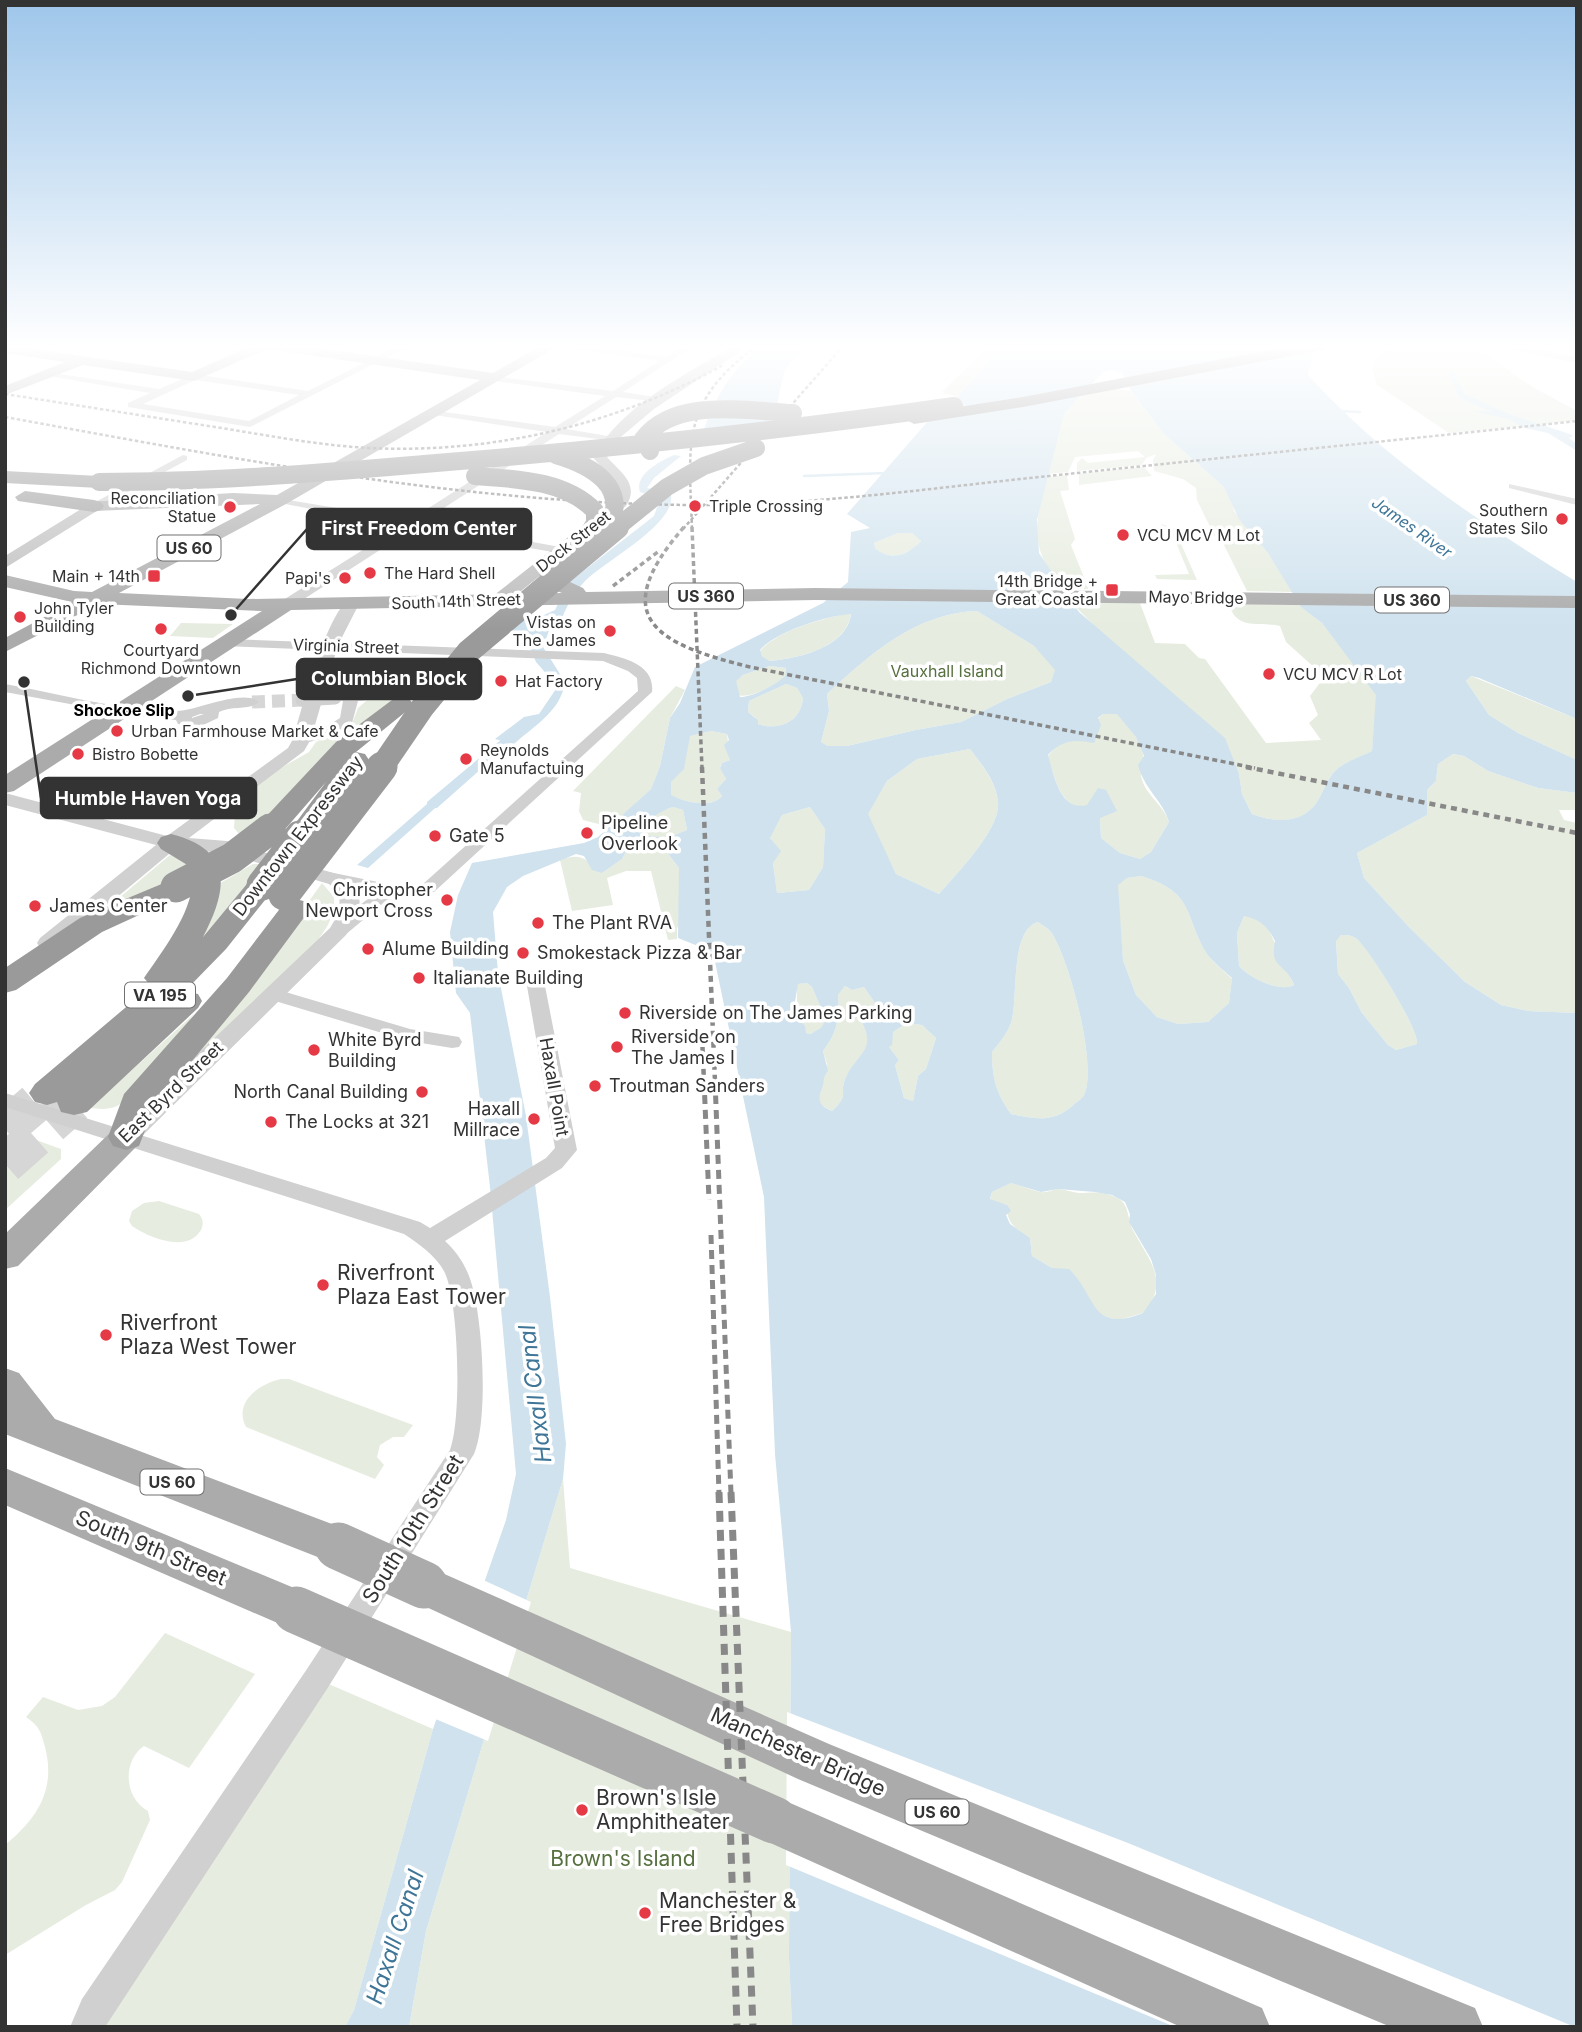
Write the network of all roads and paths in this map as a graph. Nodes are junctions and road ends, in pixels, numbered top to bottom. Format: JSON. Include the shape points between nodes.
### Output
{"nodes":[{"id":1,"x":610,"y":439,"type":"edge"},
{"id":2,"x":385,"y":440,"type":"edge"},
{"id":3,"x":544,"y":440,"type":"edge"},
{"id":4,"x":643,"y":440,"type":"edge"},
{"id":5,"x":691,"y":440,"type":"edge"},
{"id":6,"x":751,"y":440,"type":"edge"},
{"id":7,"x":797,"y":440,"type":"edge"},
{"id":8,"x":184,"y":458,"type":"dead end"},
{"id":9,"x":5,"y":477,"type":"edge"},
{"id":10,"x":328,"y":479,"type":"junction"},
{"id":11,"x":88,"y":484,"type":"junction"},
{"id":12,"x":5,"y":486,"type":"edge"},
{"id":13,"x":1513,"y":486,"type":"dead end"},
{"id":14,"x":5,"y":494,"type":"edge"},
{"id":15,"x":280,"y":500,"type":"junction"},
{"id":16,"x":1577,"y":502,"type":"edge"},
{"id":17,"x":94,"y":506,"type":"junction"},
{"id":18,"x":412,"y":524,"type":"junction"},
{"id":19,"x":600,"y":541,"type":"junction"},
{"id":20,"x":5,"y":563,"type":"edge"},
{"id":21,"x":558,"y":566,"type":"junction"},
{"id":22,"x":5,"y":570,"type":"edge"},
{"id":23,"x":5,"y":581,"type":"edge"},
{"id":24,"x":818,"y":594,"type":"joint"},
{"id":25,"x":99,"y":597,"type":"junction"},
{"id":26,"x":597,"y":598,"type":"junction"},
{"id":27,"x":499,"y":600,"type":"junction"},
{"id":28,"x":1577,"y":603,"type":"edge"},
{"id":29,"x":351,"y":604,"type":"junction"},
{"id":30,"x":285,"y":605,"type":"junction"},
{"id":31,"x":227,"y":643,"type":"junction"},
{"id":32,"x":330,"y":645,"type":"junction"},
{"id":33,"x":5,"y":646,"type":"edge"},
{"id":34,"x":5,"y":688,"type":"edge"},
{"id":35,"x":343,"y":697,"type":"junction"},
{"id":36,"x":302,"y":699,"type":"tunnel mouth"},
{"id":37,"x":398,"y":699,"type":"junction"},
{"id":38,"x":252,"y":702,"type":"tunnel mouth"},
{"id":39,"x":124,"y":710,"type":"junction"},
{"id":40,"x":211,"y":711,"type":"joint"},
{"id":41,"x":183,"y":716,"type":"joint"},
{"id":42,"x":302,"y":739,"type":"junction"},
{"id":43,"x":5,"y":786,"type":"edge"},
{"id":44,"x":234,"y":793,"type":"junction"},
{"id":45,"x":5,"y":799,"type":"edge"},
{"id":46,"x":171,"y":843,"type":"junction"},
{"id":47,"x":227,"y":847,"type":"junction"},
{"id":48,"x":324,"y":876,"type":"junction"},
{"id":49,"x":277,"y":887,"type":"junction"},
{"id":50,"x":191,"y":889,"type":"junction"},
{"id":51,"x":380,"y":896,"type":"junction"},
{"id":52,"x":340,"y":931,"type":"junction"},
{"id":53,"x":5,"y":978,"type":"edge"},
{"id":54,"x":5,"y":983,"type":"edge"},
{"id":55,"x":536,"y":986,"type":"dead end"},
{"id":56,"x":272,"y":994,"type":"junction"},
{"id":57,"x":452,"y":1042,"type":"dead end"},
{"id":58,"x":74,"y":1070,"type":"junction"},
{"id":59,"x":5,"y":1100,"type":"edge"},
{"id":60,"x":126,"y":1137,"type":"junction"},
{"id":61,"x":430,"y":1239,"type":"junction"},
{"id":62,"x":5,"y":1256,"type":"edge"},
{"id":63,"x":5,"y":1384,"type":"edge"},
{"id":64,"x":23,"y":1424,"type":"edge"},
{"id":65,"x":5,"y":1486,"type":"edge"},
{"id":66,"x":87,"y":2027,"type":"edge"},
{"id":67,"x":1243,"y":2027,"type":"edge"},
{"id":68,"x":1456,"y":2027,"type":"edge"}],
"edges":[{"from":1,"to":21,"type":"main road","name":"Dock Street","via":[[600,457],[625,483],[624,498]]},
{"from":2,"to":15,"type":"main road","number":"US 60"},
{"from":3,"to":18,"type":"street"},
{"from":4,"to":21,"type":"highway","bridge":true,"via":[[664,474],[662,488]]},
{"from":5,"to":11,"type":"highway","bridge":true,"via":[[245,478]]},
{"from":6,"to":10,"type":"highway","bridge":true},
{"from":7,"to":19,"type":"highway","name":"Downtown Expressway","bridge":true,"via":[[715,461],[674,483]]},
{"from":8,"to":17,"type":"street"},
{"from":9,"to":11,"type":"highway"},
{"from":10,"to":11,"type":"highway","via":[[216,488]]},
{"from":10,"to":21,"type":"highway","bridge":true,"via":[[488,477],[567,490],[587,502],[596,519],[588,544]]},
{"from":11,"to":12,"type":"highway"},
{"from":11,"to":19,"type":"highway","bridge":true,"via":[[275,471],[488,448],[533,450],[574,460],[608,485],[616,514]]},
{"from":13,"to":16,"type":"street"},
{"from":14,"to":17,"type":"highway"},
{"from":15,"to":17,"type":"main road","via":[[241,496]]},
{"from":15,"to":18,"type":"street"},
{"from":15,"to":25,"type":"main road","number":"US 60"},
{"from":17,"to":20,"type":"main road"},
{"from":18,"to":21,"type":"street"},
{"from":18,"to":30,"type":"street"},
{"from":19,"to":49,"type":"highway","name":"Downtown Expressway","bridge":true,"via":[[467,652],[381,768]]},
{"from":21,"to":26,"type":"main road"},
{"from":21,"to":27,"type":"main road","name":"Dock Street"},
{"from":21,"to":37,"type":"highway","name":"Downtown Expressway","number":"VA 195","bridge":true},
{"from":22,"to":25,"type":"main road"},
{"from":23,"to":25,"type":"main road","via":[[74,597]]},
{"from":24,"to":26,"type":"main road","name":"South 14th Street","number":"US 360"},
{"from":24,"to":28,"type":"main road","name":"Mayo Bridge","number":"US 360"},
{"from":25,"to":30,"type":"main road","name":"South 14th Street"},
{"from":25,"to":33,"type":"main road","number":"US 60"},
{"from":26,"to":27,"type":"main road","name":"South 14th Street","number":"US 360"},
{"from":27,"to":29,"type":"main road","name":"South 14th Street","number":"US 360"},
{"from":29,"to":30,"type":"main road","name":"South 14th Street","number":"US 360"},
{"from":29,"to":32,"type":"street"},
{"from":30,"to":31,"type":"main road"},
{"from":31,"to":32,"type":"street","name":"Virginia Street"},
{"from":31,"to":39,"type":"main road"},
{"from":32,"to":42,"type":"street"},
{"from":32,"to":51,"type":"street","name":"Virginia Street","via":[[604,657],[631,666],[647,684],[645,692],[428,888]]},
{"from":34,"to":39,"type":"street"},
{"from":35,"to":36,"type":"street","bridge":true},
{"from":35,"to":37,"type":"street"},
{"from":35,"to":42,"type":"street","via":[[347,720],[326,733]]},
{"from":37,"to":49,"type":"highway","name":"Downtown Expressway","number":"VA 195","bridge":true,"via":[[300,836]]},
{"from":37,"to":50,"type":"highway","bridge":true,"via":[[337,755],[270,829]]},
{"from":38,"to":40,"type":"street","via":[[223,704]]},
{"from":39,"to":41,"type":"street"},
{"from":39,"to":43,"type":"main road"},
{"from":40,"to":41,"type":"street","via":[[211,718],[199,723],[185,722]]},
{"from":42,"to":44,"type":"street","via":[[295,751]]},
{"from":44,"to":46,"type":"street"},
{"from":44,"to":47,"type":"street","via":[[220,829]]},
{"from":45,"to":46,"type":"street","name":"East Byrd Street"},
{"from":46,"to":47,"type":"street","name":"East Byrd Street"},
{"from":46,"to":50,"type":"highway","via":[[193,854],[206,869]]},
{"from":46,"to":53,"type":"street"},
{"from":47,"to":49,"type":"street","name":"East Byrd Street"},
{"from":48,"to":49,"type":"street","name":"East Byrd Street"},
{"from":48,"to":51,"type":"street","name":"East Byrd Street","via":[[372,886]]},
{"from":48,"to":52,"type":"street","name":"East Byrd Street","via":[[343,884],[352,901]]},
{"from":49,"to":50,"type":"highway","via":[[234,867]]},
{"from":49,"to":58,"type":"highway","name":"Downtown Expressway","number":"VA 195"},
{"from":49,"to":58,"type":"highway","name":"Downtown Expressway","number":"VA 195","via":[[240,947],[206,981],[60,1098]]},
{"from":49,"to":60,"type":"highway","via":[[232,993],[137,1103]]},
{"from":50,"to":54,"type":"highway","via":[[91,925]]},
{"from":50,"to":58,"type":"highway","via":[[177,954],[152,989]]},
{"from":51,"to":52,"type":"street","name":"East Byrd Street"},
{"from":52,"to":56,"type":"street","name":"East Byrd Street"},
{"from":55,"to":61,"type":"street","name":"Haxall Point","via":[[566,1150],[554,1163]]},
{"from":56,"to":57,"type":"street","via":[[409,1035]]},
{"from":56,"to":60,"type":"street","name":"East Byrd Street"},
{"from":59,"to":60,"type":"street","name":"South 10th Street"},
{"from":60,"to":61,"type":"street","name":"South 10th Street","via":[[412,1228]]},
{"from":60,"to":62,"type":"main road","name":"East Byrd Street"},
{"from":61,"to":66,"type":"street","name":"South 10th Street","via":[[459,1280],[470,1414],[466,1444],[325,1668]]},
{"from":63,"to":64,"type":"main road"},
{"from":64,"to":68,"type":"main road","name":"Manchester Bridge","number":"US 60","bridge":true,"via":[[338,1546],[815,1762]]},
{"from":65,"to":67,"type":"main road","name":"South 9th Street","bridge":true}]}
